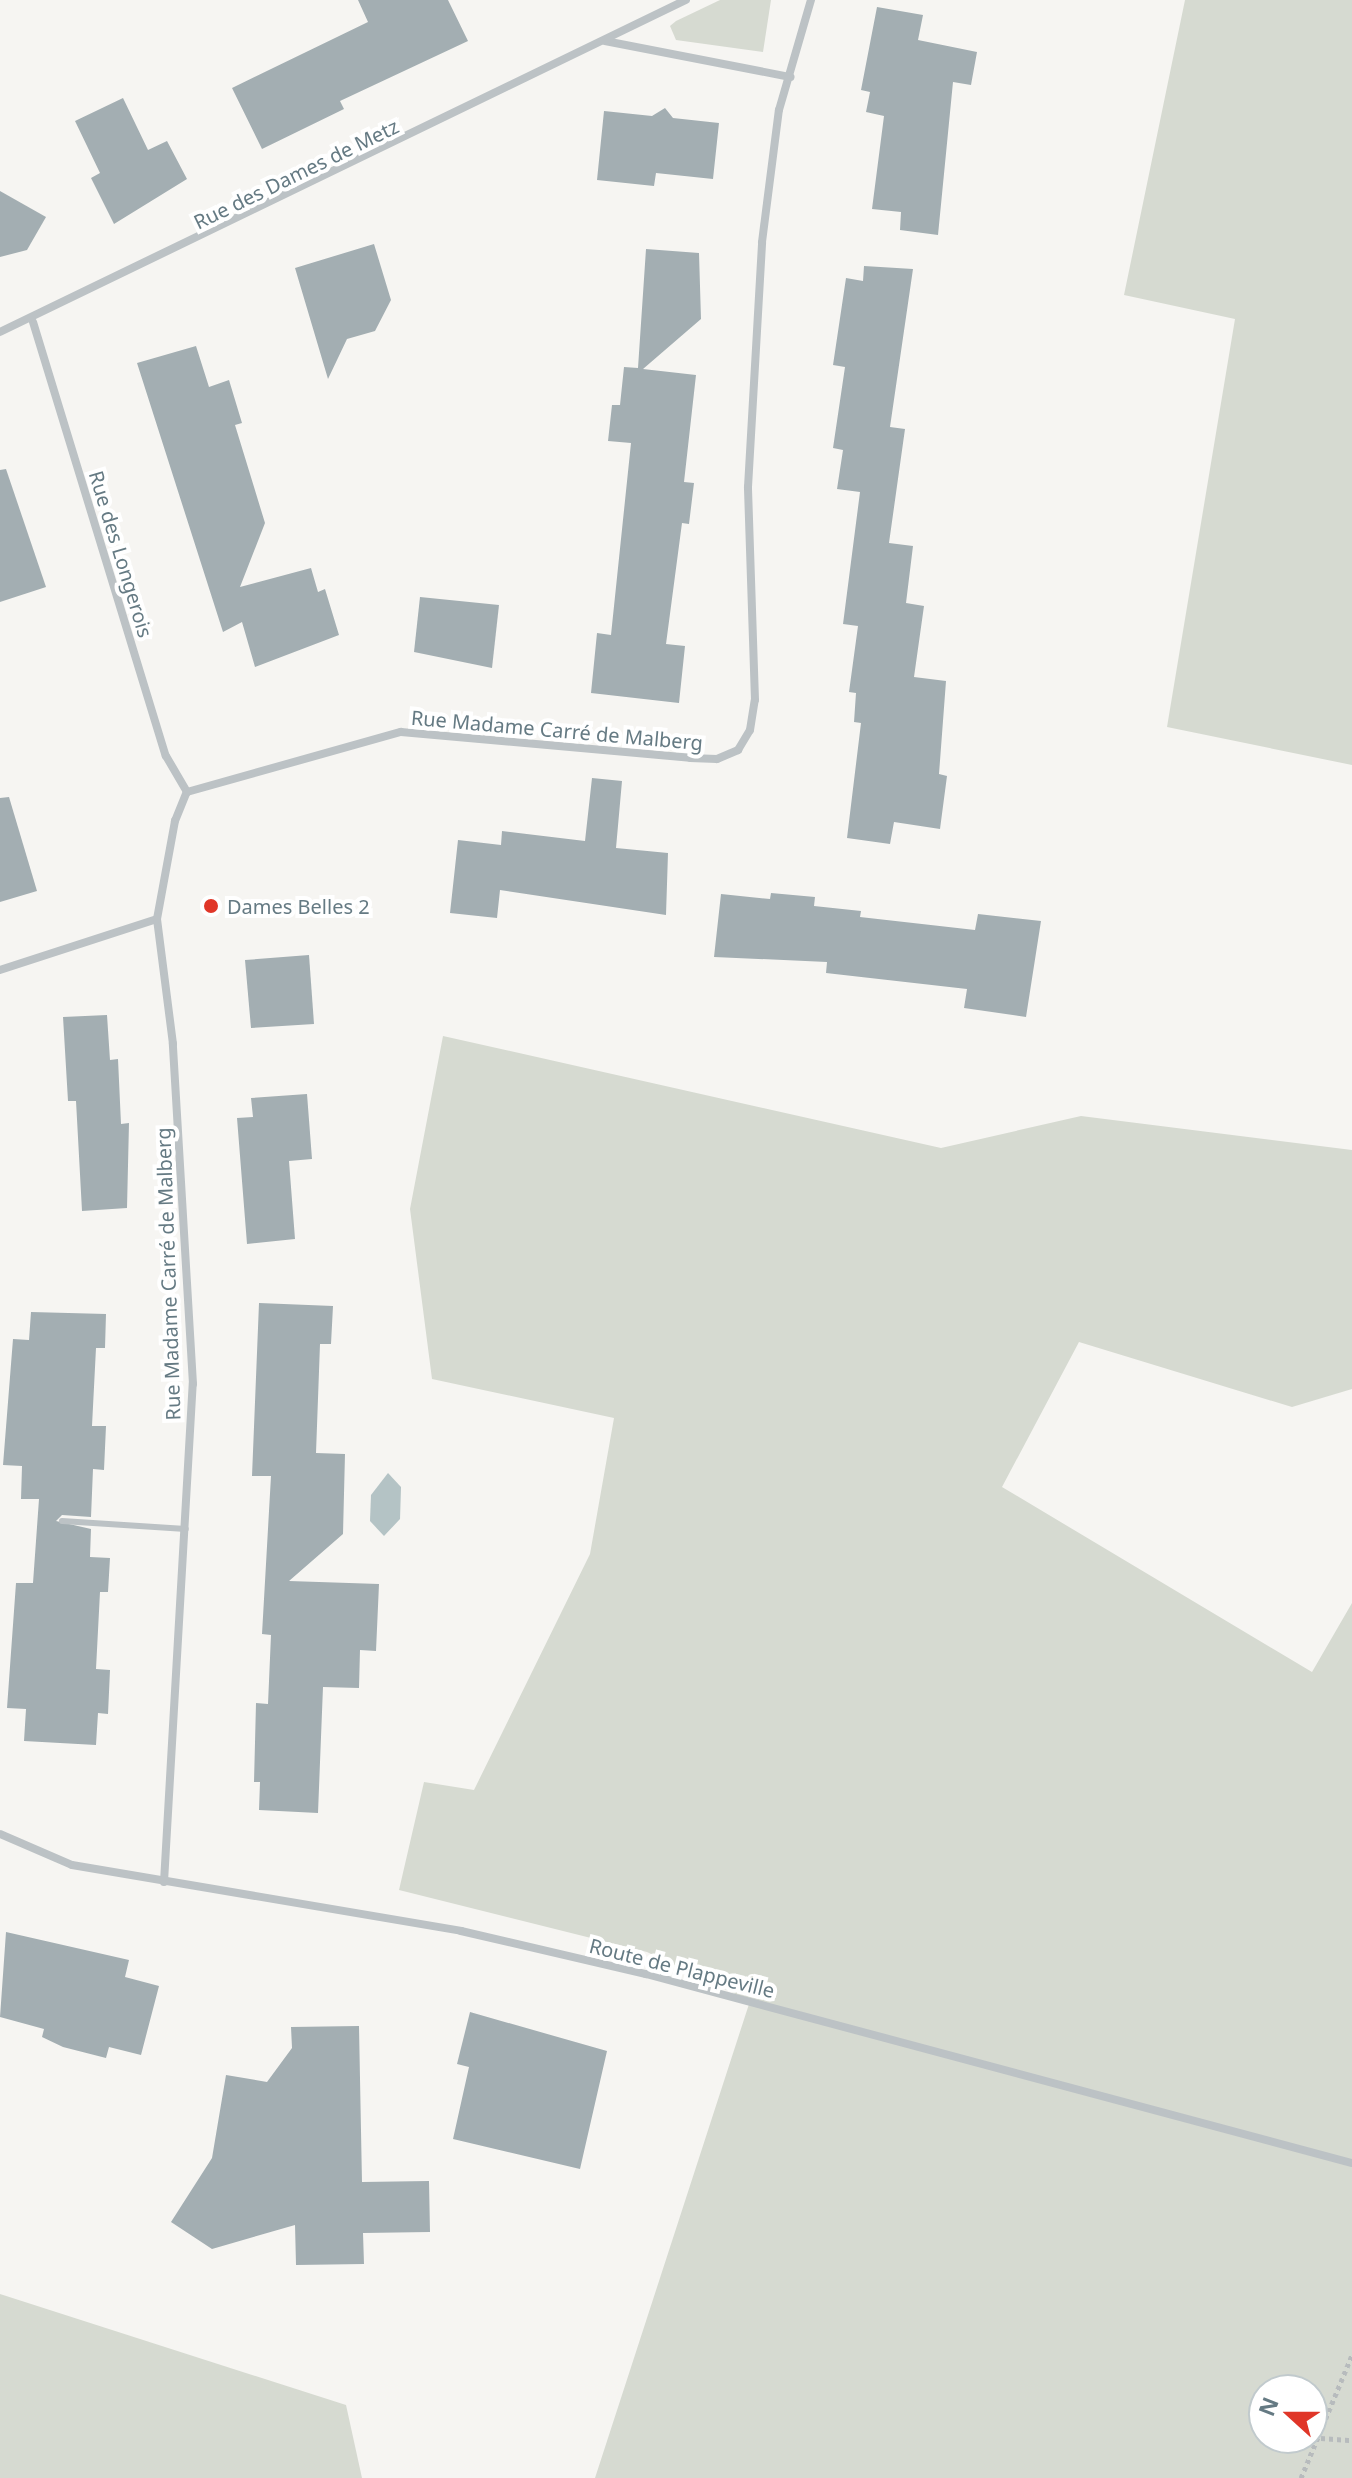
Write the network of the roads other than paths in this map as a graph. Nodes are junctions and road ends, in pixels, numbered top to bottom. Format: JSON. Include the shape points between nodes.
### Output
{"nodes":[{"id":1,"x":686,"y":0,"type":"edge"},
{"id":2,"x":811,"y":0,"type":"edge"},
{"id":3,"x":604,"y":41,"type":"junction"},
{"id":4,"x":791,"y":77,"type":"junction"},
{"id":5,"x":33,"y":322,"type":"junction"},
{"id":6,"x":0,"y":332,"type":"edge"},
{"id":7,"x":187,"y":792,"type":"junction"},
{"id":8,"x":157,"y":919,"type":"junction"},
{"id":9,"x":0,"y":970,"type":"edge"},
{"id":10,"x":62,"y":1521,"type":"dead end"},
{"id":11,"x":186,"y":1529,"type":"junction"},
{"id":12,"x":0,"y":1834,"type":"edge"},
{"id":13,"x":164,"y":1882,"type":"junction"},
{"id":14,"x":1352,"y":2163,"type":"edge"}],
"edges":[{"from":1,"to":3,"type":"street","name":"Rue des Dames de Metz"},
{"from":2,"to":4,"type":"street","name":"Rue Madame Carré de Malberg"},
{"from":3,"to":4,"type":"street"},
{"from":3,"to":5,"type":"street","name":"Rue des Dames de Metz"},
{"from":4,"to":7,"type":"street","name":"Rue Madame Carré de Malberg","via":[[779,110],[762,242],[748,487],[755,700],[750,730],[738,750],[717,759],[690,758],[401,732]]},
{"from":5,"to":6,"type":"street","name":"Rue des Dames de Metz"},
{"from":5,"to":7,"type":"street","name":"Rue des Longerois","via":[[166,756]]},
{"from":7,"to":8,"type":"street","name":"Rue Madame Carré de Malberg","via":[[175,821]]},
{"from":8,"to":9,"type":"street"},
{"from":8,"to":11,"type":"street","name":"Rue Madame Carré de Malberg","via":[[173,1044],[193,1384]]},
{"from":10,"to":11,"type":"lane"},
{"from":11,"to":13,"type":"street","name":"Rue Madame Carré de Malberg"},
{"from":12,"to":13,"type":"street","name":"Route de Plappeville","via":[[72,1865]]},
{"from":13,"to":14,"type":"street","name":"Route de Plappeville","via":[[461,1931],[646,1974]]}]}
